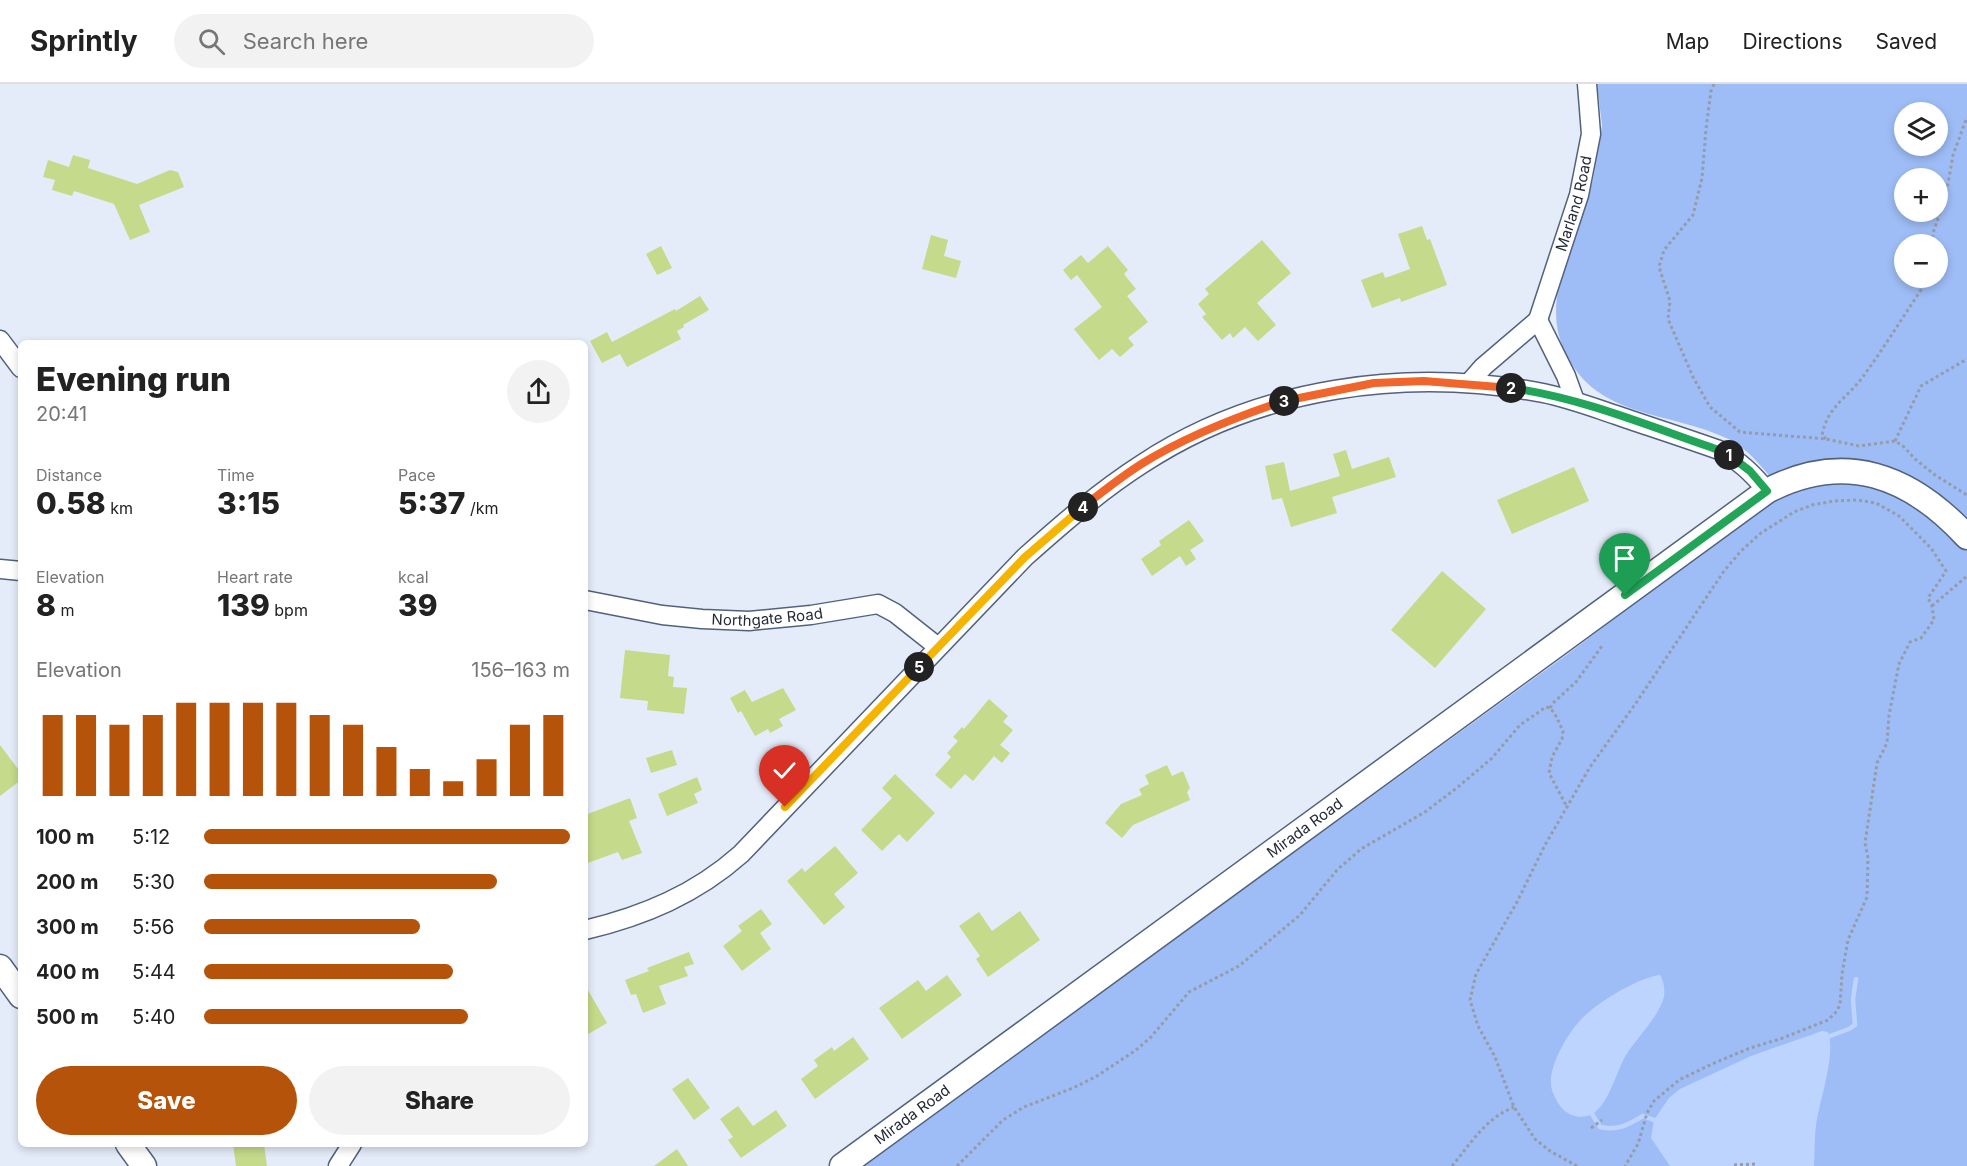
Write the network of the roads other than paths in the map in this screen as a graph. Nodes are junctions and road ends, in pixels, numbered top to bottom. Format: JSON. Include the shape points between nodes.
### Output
{"nodes":[{"id":1,"x":1587,"y":84,"type":"edge"},
{"id":2,"x":1538,"y":320,"type":"junction"},
{"id":3,"x":0,"y":340,"type":"edge"},
{"id":4,"x":18,"y":364,"type":"edge"},
{"id":5,"x":1469,"y":383,"type":"junction"},
{"id":6,"x":1575,"y":401,"type":"junction"},
{"id":7,"x":1767,"y":491,"type":"junction"},
{"id":8,"x":1967,"y":537,"type":"edge"},
{"id":9,"x":0,"y":569,"type":"edge"},
{"id":10,"x":18,"y":572,"type":"edge"},
{"id":11,"x":588,"y":601,"type":"edge"},
{"id":12,"x":938,"y":647,"type":"junction"},
{"id":13,"x":588,"y":929,"type":"edge"},
{"id":14,"x":0,"y":967,"type":"edge"},
{"id":15,"x":18,"y":992,"type":"edge"},
{"id":16,"x":130,"y":1147,"type":"edge"},
{"id":17,"x":350,"y":1147,"type":"edge"},
{"id":18,"x":144,"y":1166,"type":"edge"},
{"id":19,"x":338,"y":1166,"type":"edge"},
{"id":20,"x":842,"y":1166,"type":"edge"}],
"edges":[{"from":1,"to":2,"type":"street","name":"Marland Road","via":[[1590,134],[1579,195]]},
{"from":2,"to":5,"type":"street"},
{"from":2,"to":6,"type":"street"},
{"from":3,"to":4,"type":"street"},
{"from":5,"to":6,"type":"street"},
{"from":5,"to":12,"type":"street","via":[[1384,383],[1326,391],[1285,400],[1201,432],[1143,463],[1080,510],[1025,557]]},
{"from":6,"to":7,"type":"street","via":[[1719,450],[1736,459]]},
{"from":7,"to":8,"type":"street","name":"Mirada Road","via":[[1796,477],[1841,471],[1885,478],[1921,495]]},
{"from":7,"to":20,"type":"street","name":"Mirada Road"},
{"from":9,"to":10,"type":"street"},
{"from":11,"to":12,"type":"street","name":"Northgate Road","via":[[662,615],[749,621],[878,604]]},
{"from":12,"to":13,"type":"street","via":[[724,869],[659,908]]},
{"from":14,"to":15,"type":"street"},
{"from":16,"to":18,"type":"street"},
{"from":17,"to":19,"type":"street"}]}
